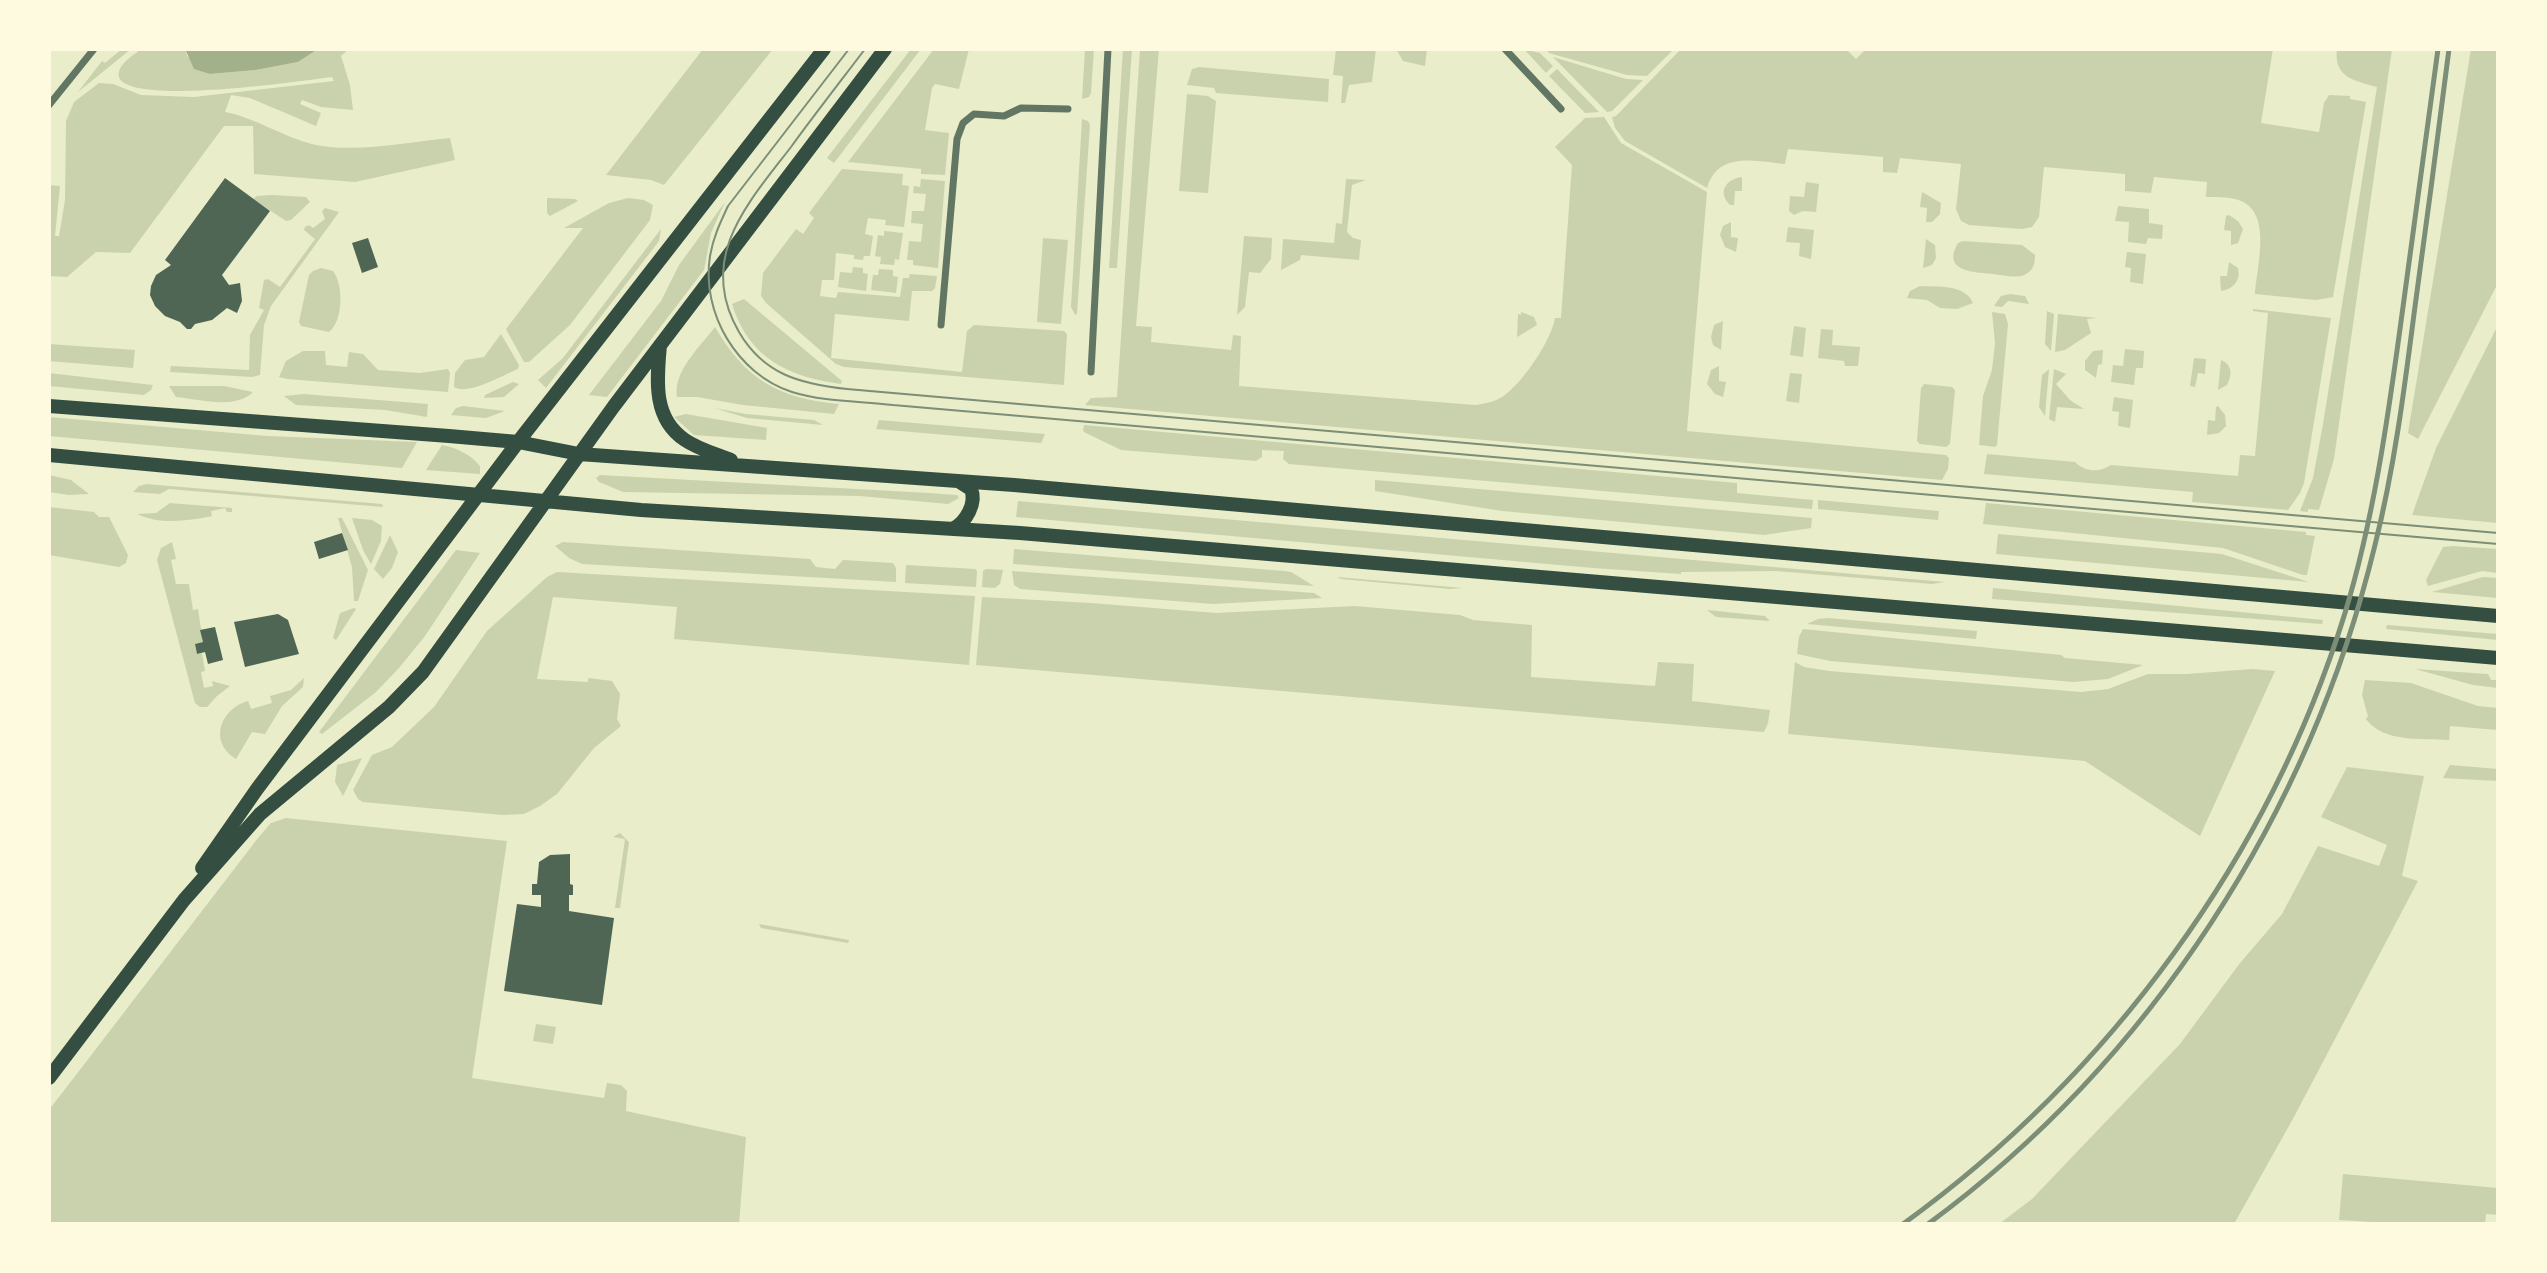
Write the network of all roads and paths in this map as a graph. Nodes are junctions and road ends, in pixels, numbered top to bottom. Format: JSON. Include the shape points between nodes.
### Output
{"nodes":[{"id":1,"x":94,"y":49,"type":"edge"},
{"id":2,"x":824,"y":49,"type":"edge"},
{"id":3,"x":885,"y":49,"type":"edge"},
{"id":4,"x":1108,"y":49,"type":"edge"},
{"id":5,"x":1505,"y":49,"type":"edge"},
{"id":6,"x":49,"y":105,"type":"edge"},
{"id":7,"x":1068,"y":109,"type":"dead end"},
{"id":8,"x":1561,"y":109,"type":"dead end"},
{"id":9,"x":941,"y":325,"type":"dead end"},
{"id":10,"x":660,"y":344,"type":"junction"},
{"id":11,"x":1091,"y":372,"type":"dead end"},
{"id":12,"x":49,"y":406,"type":"edge"},
{"id":13,"x":518,"y":442,"type":"junction"},
{"id":14,"x":579,"y":454,"type":"junction"},
{"id":15,"x":49,"y":455,"type":"edge"},
{"id":16,"x":742,"y":464,"type":"junction"},
{"id":17,"x":959,"y":481,"type":"junction"},
{"id":18,"x":478,"y":496,"type":"junction"},
{"id":19,"x":544,"y":501,"type":"junction"},
{"id":20,"x":953,"y":530,"type":"junction"},
{"id":21,"x":2498,"y":616,"type":"edge"},
{"id":22,"x":2498,"y":658,"type":"edge"},
{"id":23,"x":184,"y":900,"type":"junction"},
{"id":24,"x":49,"y":1078,"type":"edge"}],
"edges":[{"from":1,"to":6,"type":"street"},
{"from":2,"to":13,"type":"main road"},
{"from":3,"to":10,"type":"main road"},
{"from":4,"to":11,"type":"street"},
{"from":5,"to":8,"type":"street"},
{"from":7,"to":9,"type":"street","via":[[1021,108],[1004,116],[974,114],[963,123],[957,139]]},
{"from":10,"to":14,"type":"main road"},
{"from":10,"to":16,"type":"main road","via":[[657,398],[666,420],[688,442]]},
{"from":12,"to":13,"type":"main road"},
{"from":13,"to":14,"type":"main road"},
{"from":13,"to":18,"type":"main road"},
{"from":14,"to":16,"type":"main road"},
{"from":14,"to":19,"type":"main road"},
{"from":15,"to":18,"type":"main road"},
{"from":16,"to":17,"type":"main road"},
{"from":17,"to":20,"type":"main road","via":[[971,489],[974,498],[964,520]]},
{"from":17,"to":21,"type":"main road"},
{"from":18,"to":19,"type":"main road"},
{"from":18,"to":23,"type":"main road","via":[[250,800]]},
{"from":19,"to":20,"type":"main road"},
{"from":19,"to":23,"type":"main road","via":[[423,671],[389,707],[260,814]]},
{"from":20,"to":22,"type":"main road"},
{"from":23,"to":24,"type":"main road"}]}
